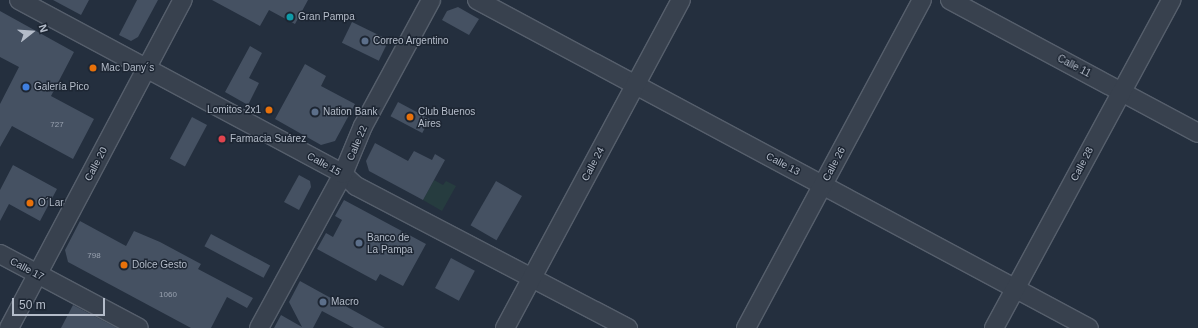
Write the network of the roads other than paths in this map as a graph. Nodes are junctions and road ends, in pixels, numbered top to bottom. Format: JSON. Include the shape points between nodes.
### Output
{"nodes":[{"id":1,"x":19,"y":0,"type":"edge"},
{"id":2,"x":183,"y":0,"type":"edge"},
{"id":3,"x":431,"y":0,"type":"edge"},
{"id":4,"x":477,"y":0,"type":"edge"},
{"id":5,"x":681,"y":0,"type":"edge"},
{"id":6,"x":922,"y":0,"type":"edge"},
{"id":7,"x":950,"y":0,"type":"edge"},
{"id":8,"x":1171,"y":0,"type":"edge"},
{"id":9,"x":147,"y":68,"type":"junction"},
{"id":10,"x":636,"y":85,"type":"junction"},
{"id":11,"x":1121,"y":92,"type":"junction"},
{"id":12,"x":1198,"y":133,"type":"edge"},
{"id":13,"x":343,"y":174,"type":"junction"},
{"id":14,"x":823,"y":185,"type":"junction"},
{"id":15,"x":0,"y":254,"type":"edge"},
{"id":16,"x":37,"y":274,"type":"junction"},
{"id":17,"x":532,"y":277,"type":"junction"},
{"id":18,"x":1015,"y":288,"type":"junction"},
{"id":19,"x":9,"y":328,"type":"edge"},
{"id":20,"x":140,"y":328,"type":"edge"},
{"id":21,"x":258,"y":328,"type":"edge"},
{"id":22,"x":505,"y":328,"type":"edge"},
{"id":23,"x":628,"y":328,"type":"edge"},
{"id":24,"x":746,"y":328,"type":"edge"},
{"id":25,"x":994,"y":328,"type":"edge"},
{"id":26,"x":1089,"y":328,"type":"edge"}],
"edges":[{"from":1,"to":9,"type":"street","name":"Calle 15"},
{"from":2,"to":9,"type":"street","name":"Calle 20"},
{"from":3,"to":13,"type":"street","name":"Calle 22","via":[[363,126]]},
{"from":4,"to":10,"type":"street","name":"Calle 13"},
{"from":5,"to":10,"type":"street","name":"Calle 24"},
{"from":6,"to":14,"type":"street","name":"Calle 26"},
{"from":7,"to":11,"type":"street","name":"Calle 11"},
{"from":8,"to":11,"type":"street","name":"Calle 28"},
{"from":9,"to":13,"type":"street","name":"Calle 15"},
{"from":9,"to":16,"type":"street","name":"Calle 20"},
{"from":10,"to":14,"type":"street","name":"Calle 13"},
{"from":10,"to":17,"type":"street","name":"Calle 24"},
{"from":11,"to":12,"type":"street","name":"Calle 11"},
{"from":11,"to":18,"type":"street","name":"Calle 28"},
{"from":13,"to":17,"type":"street","name":"Calle 15","via":[[356,186]]},
{"from":13,"to":21,"type":"street","name":"Calle 22"},
{"from":14,"to":18,"type":"street","name":"Calle 13"},
{"from":14,"to":24,"type":"street","name":"Calle 26"},
{"from":15,"to":16,"type":"street","name":"Calle 17"},
{"from":16,"to":19,"type":"street","name":"Calle 20"},
{"from":16,"to":20,"type":"street","name":"Calle 17"},
{"from":17,"to":22,"type":"street","name":"Calle 24"},
{"from":17,"to":23,"type":"street","name":"Calle 15"},
{"from":18,"to":25,"type":"street","name":"Calle 28"},
{"from":18,"to":26,"type":"street","name":"Calle 13"}]}
